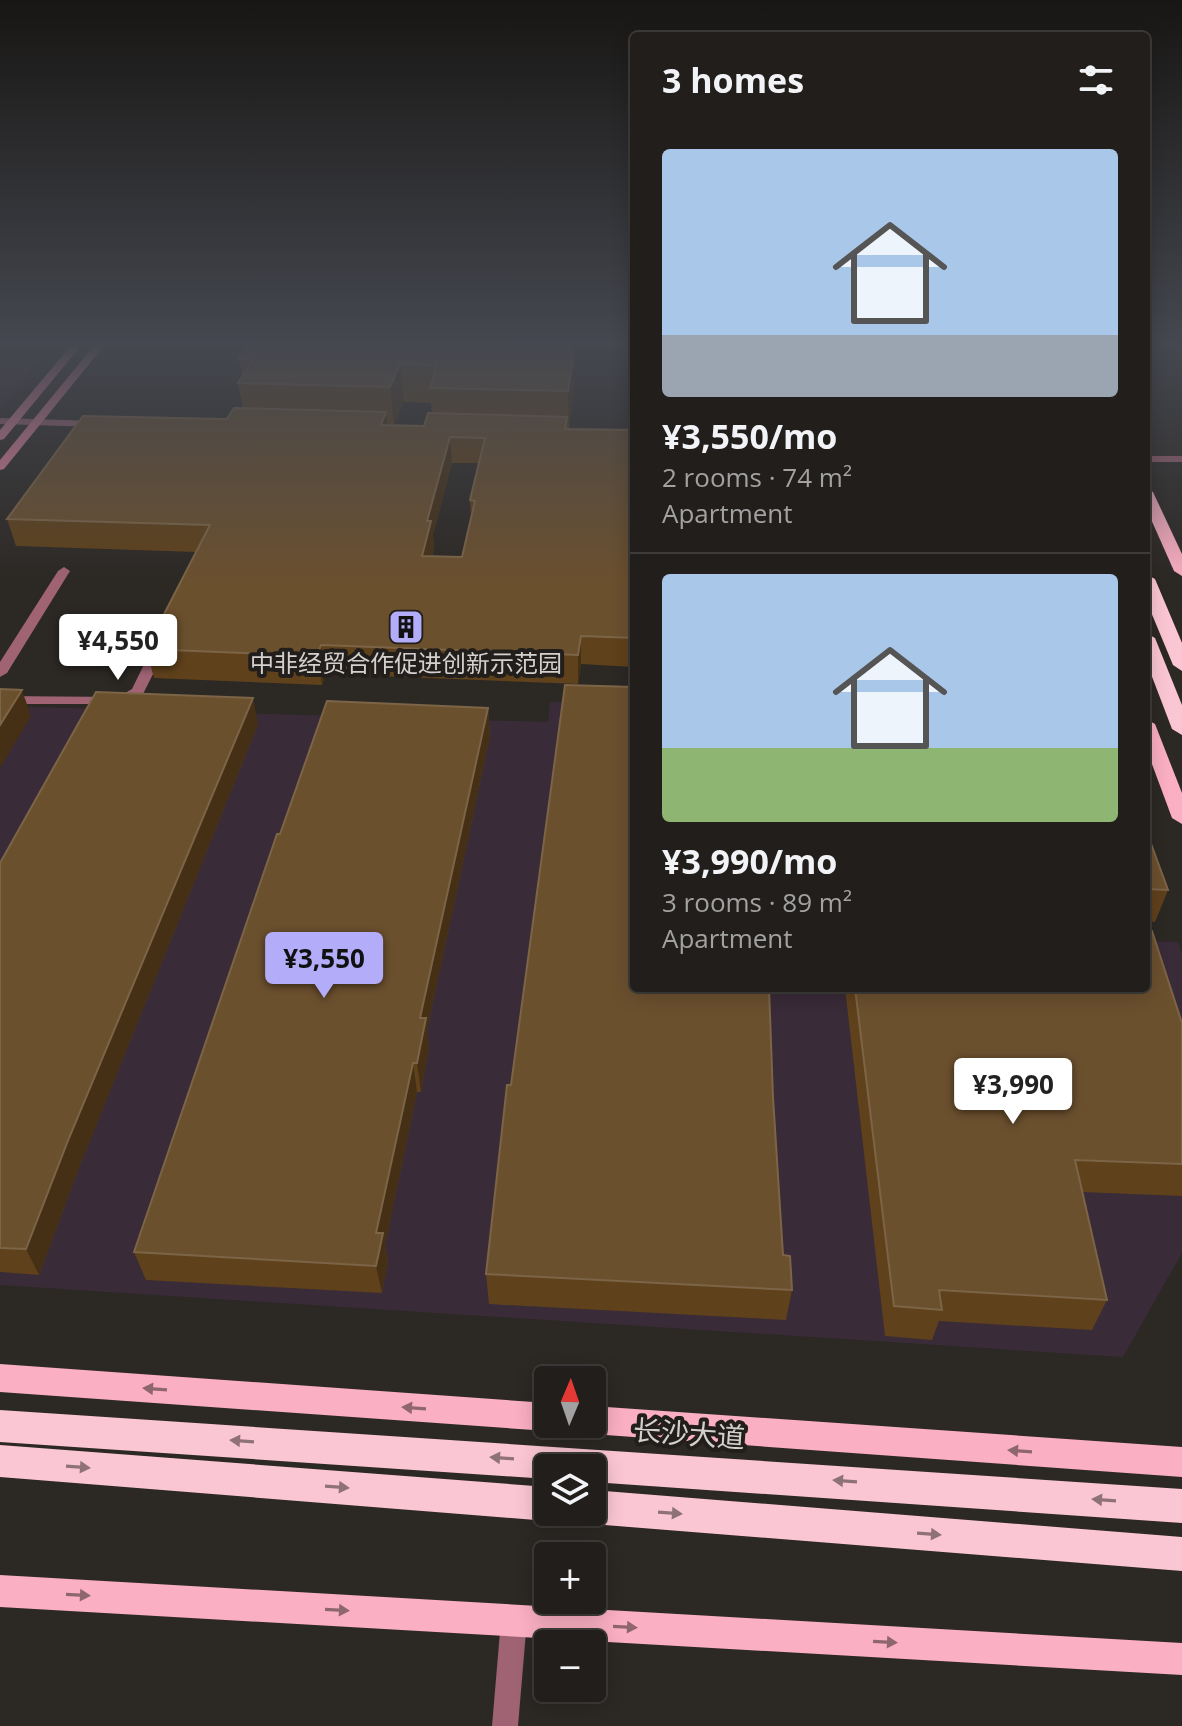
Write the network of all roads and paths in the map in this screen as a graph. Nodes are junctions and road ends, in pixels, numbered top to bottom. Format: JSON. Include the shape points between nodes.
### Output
{"nodes":[{"id":1,"x":37,"y":423,"type":"edge"},
{"id":2,"x":34,"y":426,"type":"junction"},
{"id":3,"x":4,"y":427,"type":"edge"},
{"id":4,"x":113,"y":428,"type":"edge"},
{"id":5,"x":1150,"y":452,"type":"edge"},
{"id":6,"x":1182,"y":453,"type":"edge"},
{"id":7,"x":1150,"y":459,"type":"edge"},
{"id":8,"x":1182,"y":459,"type":"edge"},
{"id":9,"x":0,"y":467,"type":"edge"},
{"id":10,"x":1150,"y":501,"type":"edge"},
{"id":11,"x":64,"y":571,"type":"dead end"},
{"id":12,"x":1182,"y":571,"type":"edge"},
{"id":13,"x":1150,"y":589,"type":"edge"},
{"id":14,"x":170,"y":626,"type":"edge"},
{"id":15,"x":1150,"y":648,"type":"edge"},
{"id":16,"x":1182,"y":665,"type":"edge"},
{"id":17,"x":0,"y":673,"type":"edge"},
{"id":18,"x":0,"y":700,"type":"edge"},
{"id":19,"x":1182,"y":729,"type":"edge"},
{"id":20,"x":1150,"y":734,"type":"edge"},
{"id":21,"x":1182,"y":818,"type":"edge"},
{"id":22,"x":0,"y":1378,"type":"edge"},
{"id":23,"x":534,"y":1416,"type":"edge"},
{"id":24,"x":606,"y":1421,"type":"edge"},
{"id":25,"x":0,"y":1426,"type":"edge"},
{"id":26,"x":0,"y":1461,"type":"edge"},
{"id":27,"x":1182,"y":1462,"type":"edge"},
{"id":28,"x":534,"y":1503,"type":"edge"},
{"id":29,"x":1182,"y":1506,"type":"edge"},
{"id":30,"x":606,"y":1508,"type":"edge"},
{"id":31,"x":1182,"y":1554,"type":"edge"},
{"id":32,"x":0,"y":1591,"type":"edge"},
{"id":33,"x":514,"y":1620,"type":"junction"},
{"id":34,"x":1182,"y":1659,"type":"edge"},
{"id":35,"x":505,"y":1726,"type":"edge"}],
"edges":[{"from":1,"to":2,"type":"main road"},
{"from":2,"to":3,"type":"street"},
{"from":2,"to":4,"type":"street"},
{"from":2,"to":9,"type":"main road"},
{"from":5,"to":6,"type":"street"},
{"from":7,"to":8,"type":"street"},
{"from":10,"to":12,"type":"main road"},
{"from":11,"to":17,"type":"street"},
{"from":13,"to":16,"type":"highway"},
{"from":14,"to":18,"type":"street","via":[[131,697],[101,703]]},
{"from":15,"to":19,"type":"highway"},
{"from":20,"to":21,"type":"main road"},
{"from":23,"to":22,"type":"main road","one_way":true},
{"from":27,"to":24,"type":"main road","one_way":true},
{"from":29,"to":25,"type":"highway","name":"长沙大道","one_way":true},
{"from":26,"to":28,"type":"highway","one_way":true},
{"from":30,"to":31,"type":"highway","one_way":true},
{"from":32,"to":33,"type":"main road","one_way":true},
{"from":33,"to":34,"type":"main road","one_way":true},
{"from":33,"to":35,"type":"street"}]}
